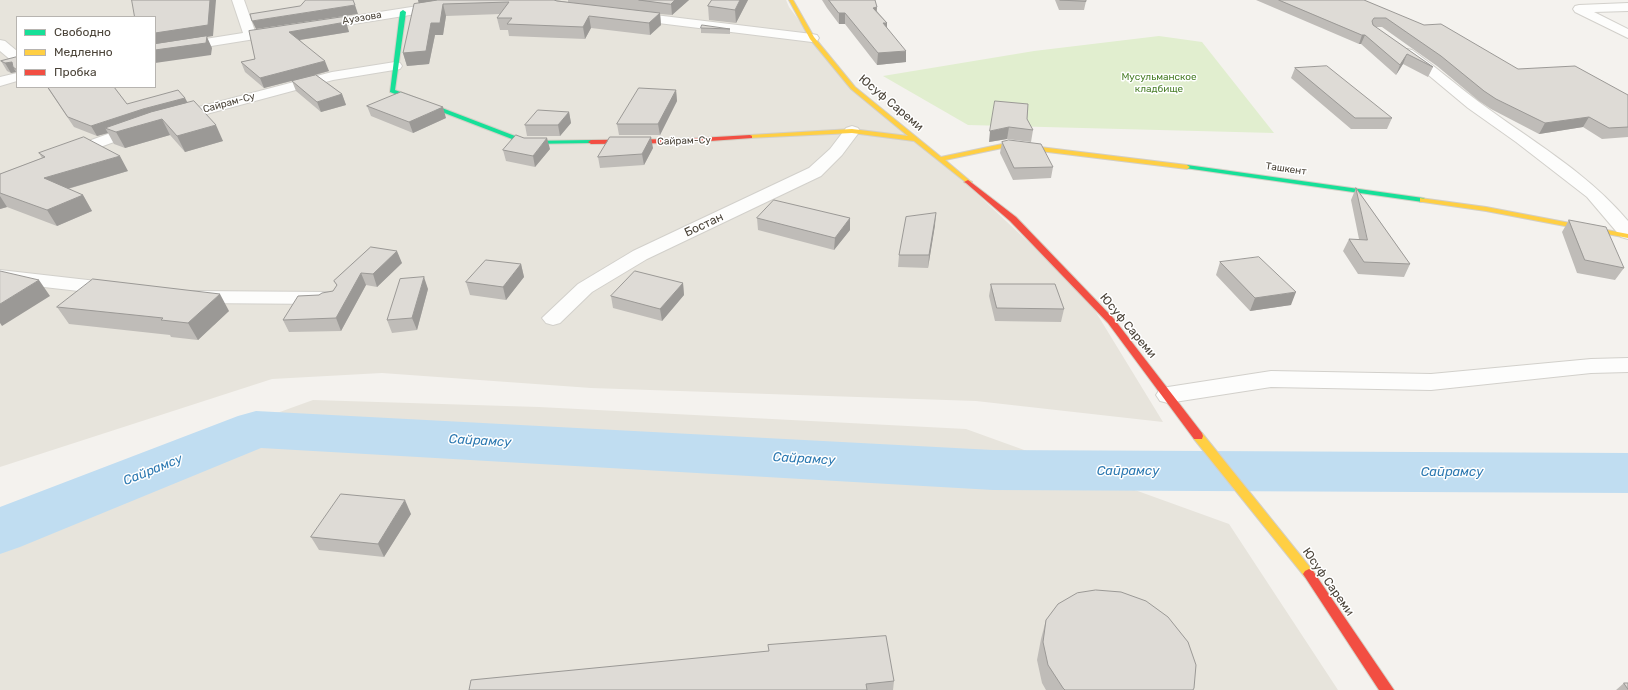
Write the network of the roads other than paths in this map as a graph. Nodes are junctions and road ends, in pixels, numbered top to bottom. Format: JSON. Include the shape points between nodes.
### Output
{"nodes":[{"id":1,"x":238,"y":0,"type":"edge"},
{"id":2,"x":499,"y":0,"type":"edge"},
{"id":3,"x":791,"y":0,"type":"edge"},
{"id":4,"x":1628,"y":8,"type":"edge"},
{"id":5,"x":403,"y":12,"type":"junction"},
{"id":6,"x":614,"y":14,"type":"edge"},
{"id":7,"x":1628,"y":34,"type":"edge"},
{"id":8,"x":250,"y":36,"type":"junction"},
{"id":9,"x":812,"y":38,"type":"junction"},
{"id":10,"x":0,"y":44,"type":"edge"},
{"id":11,"x":1394,"y":44,"type":"edge"},
{"id":12,"x":156,"y":51,"type":"edge"},
{"id":13,"x":16,"y":57,"type":"edge"},
{"id":14,"x":395,"y":66,"type":"junction"},
{"id":15,"x":16,"y":77,"type":"edge"},
{"id":16,"x":0,"y":82,"type":"edge"},
{"id":17,"x":852,"y":131,"type":"junction"},
{"id":18,"x":915,"y":139,"type":"junction"},
{"id":19,"x":54,"y":158,"type":"edge"},
{"id":20,"x":940,"y":159,"type":"junction"},
{"id":21,"x":1628,"y":235,"type":"edge"},
{"id":22,"x":0,"y":276,"type":"edge"},
{"id":23,"x":134,"y":291,"type":"edge"},
{"id":24,"x":173,"y":295,"type":"edge"},
{"id":25,"x":331,"y":298,"type":"edge"},
{"id":26,"x":553,"y":318,"type":"dead end"},
{"id":27,"x":1628,"y":365,"type":"edge"},
{"id":28,"x":1168,"y":395,"type":"junction"},
{"id":29,"x":1388,"y":690,"type":"edge"}],
"edges":[{"from":1,"to":8,"type":"street"},
{"from":2,"to":5,"type":"street","name":"Ауэзова"},
{"from":3,"to":9,"type":"street","name":"Юсуф Сареми"},
{"from":4,"to":7,"type":"street","via":[[1579,9]]},
{"from":5,"to":8,"type":"street","name":"Ауэзова"},
{"from":5,"to":14,"type":"street","name":"Сайрам-Су"},
{"from":6,"to":9,"type":"street"},
{"from":8,"to":12,"type":"street","name":"Ауэзова"},
{"from":9,"to":18,"type":"street","name":"Юсуф Сареми","via":[[853,88]]},
{"from":10,"to":13,"type":"street"},
{"from":11,"to":21,"type":"street","via":[[1593,193]]},
{"from":14,"to":17,"type":"street","name":"Сайрам-Су","via":[[392,91],[527,144],[682,141]]},
{"from":14,"to":19,"type":"street","name":"Сайрам-Су","via":[[332,76],[158,122]]},
{"from":15,"to":16,"type":"street"},
{"from":17,"to":18,"type":"street","name":"Сайрам-Су"},
{"from":17,"to":26,"type":"street","name":"Бостан","via":[[836,152],[815,172],[640,255],[585,288]]},
{"from":18,"to":20,"type":"street","name":"Юсуф Сареми"},
{"from":20,"to":21,"type":"street","name":"Ташкент","via":[[1007,145],[1463,205]]},
{"from":20,"to":28,"type":"street","name":"Юсуф Сареми","via":[[1013,219],[1106,315]]},
{"from":22,"to":23,"type":"street"},
{"from":24,"to":25,"type":"street","via":[[197,298]]},
{"from":27,"to":28,"type":"street","via":[[1591,366],[1431,382],[1271,379]]},
{"from":28,"to":29,"type":"street","name":"Юсуф Сареми","via":[[1192,429],[1302,563]]}]}
